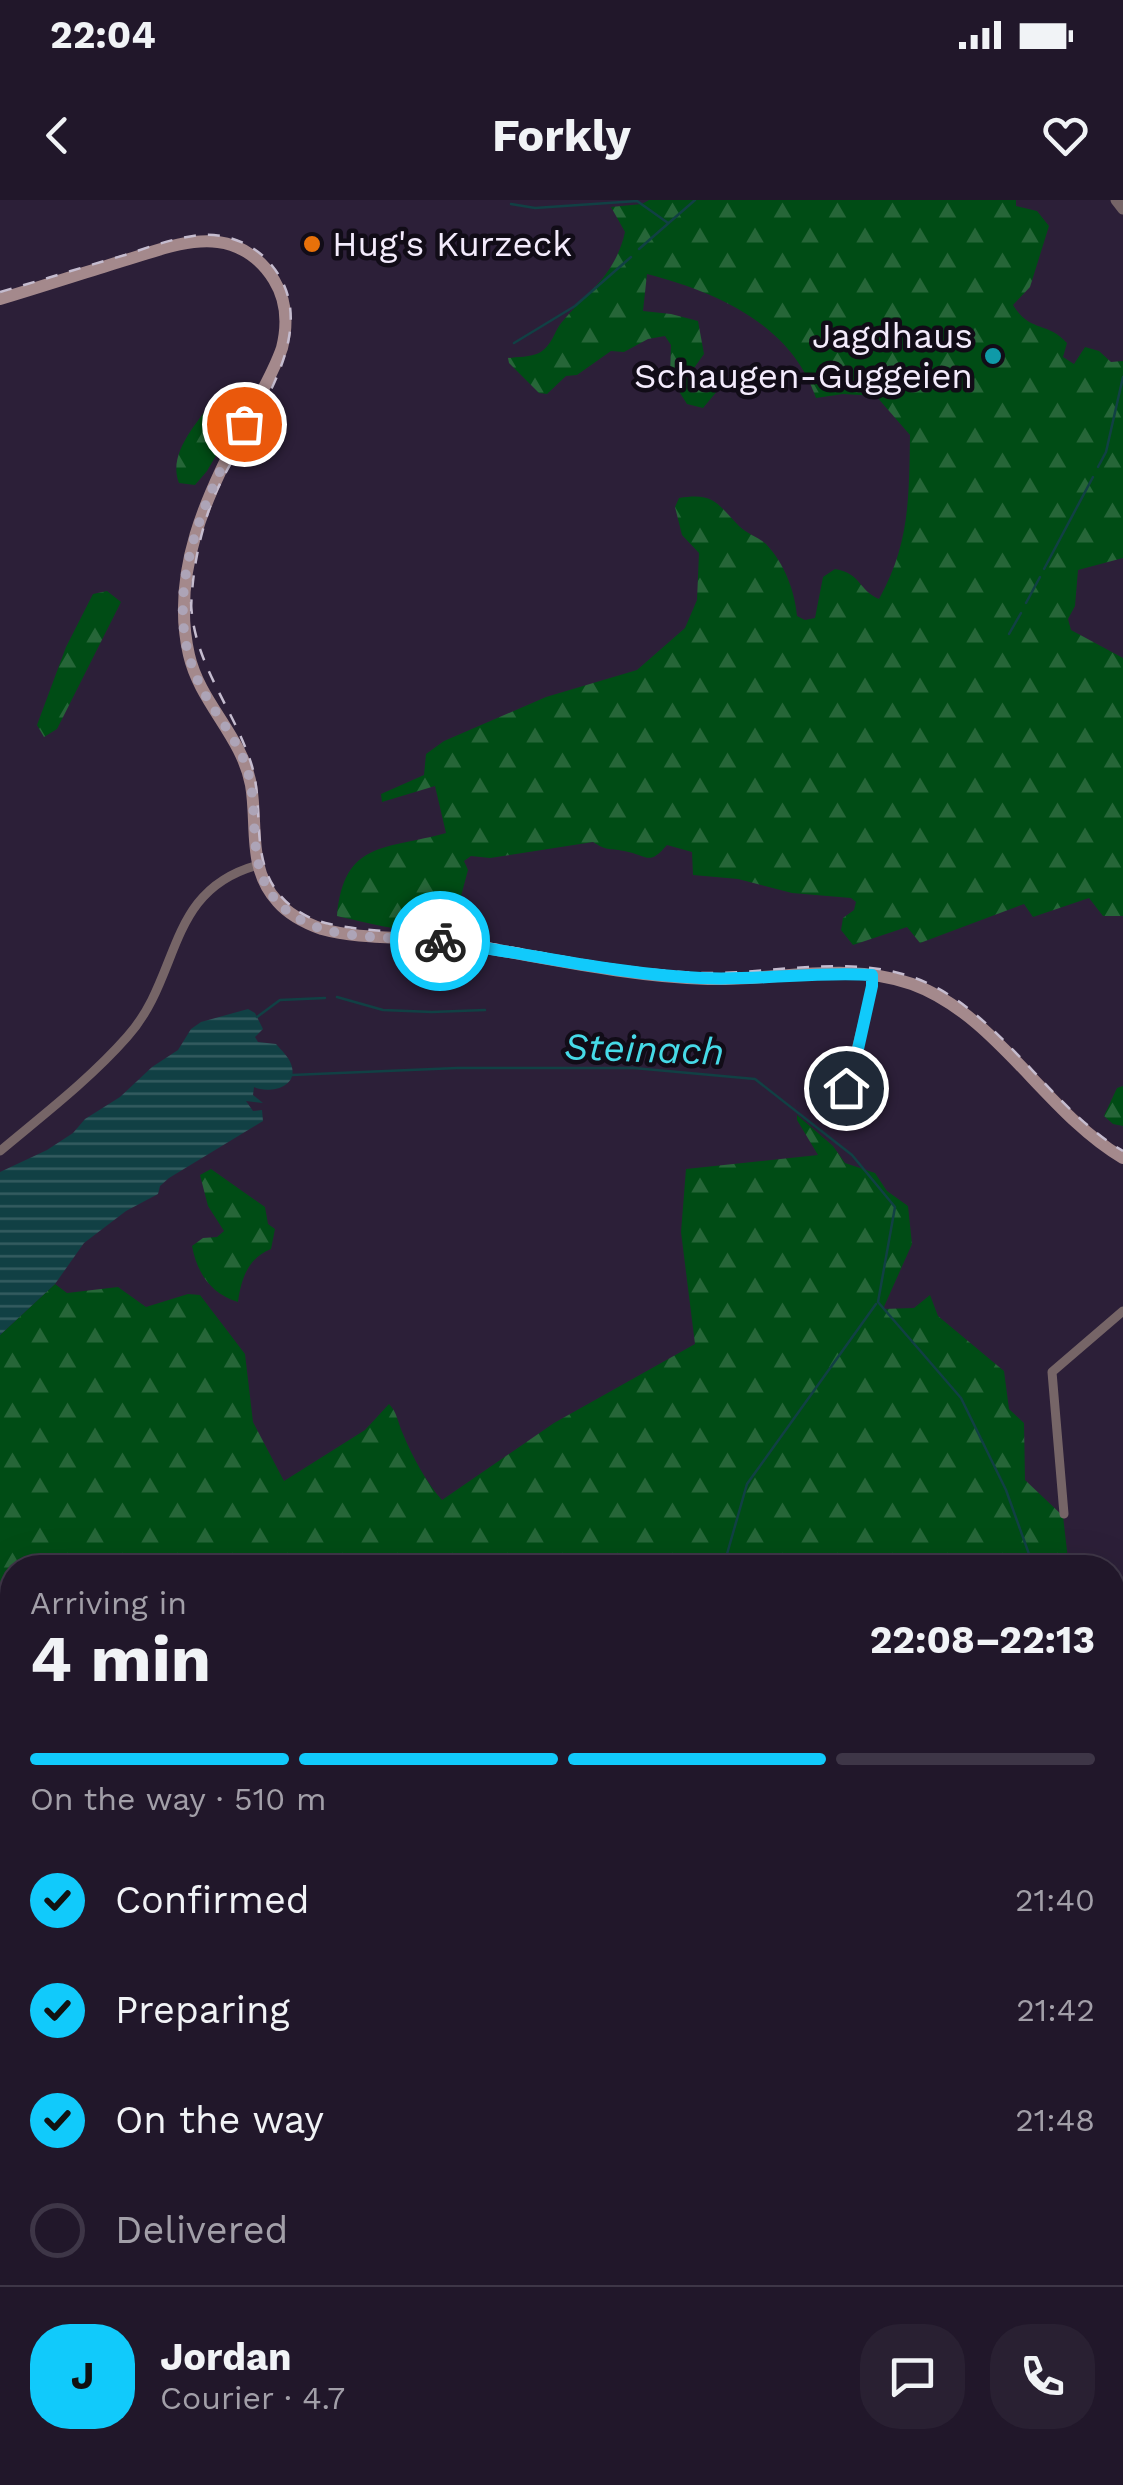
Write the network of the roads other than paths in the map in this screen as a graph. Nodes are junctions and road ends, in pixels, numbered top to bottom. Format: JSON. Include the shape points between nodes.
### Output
{"nodes":[{"id":1,"x":1116,"y":200,"type":"edge"},
{"id":2,"x":1123,"y":209,"type":"edge"},
{"id":3,"x":0,"y":298,"type":"edge"},
{"id":4,"x":258,"y":865,"type":"junction"},
{"id":5,"x":872,"y":975,"type":"junction"},
{"id":6,"x":846,"y":1088,"type":"dead end"},
{"id":7,"x":0,"y":1151,"type":"edge"},
{"id":8,"x":1123,"y":1158,"type":"edge"},
{"id":9,"x":1123,"y":1311,"type":"edge"},
{"id":10,"x":1064,"y":1514,"type":"dead end"}],
"edges":[{"from":1,"to":2,"type":"street"},
{"from":3,"to":4,"type":"main road","via":[[203,242],[246,252],[278,288],[286,310],[282,348],[205,503],[191,550],[185,612],[192,668],[247,768]]},
{"from":4,"to":5,"type":"main road","via":[[284,909],[334,932],[444,941],[670,976]]},
{"from":4,"to":7,"type":"street","via":[[228,874],[206,891],[138,1024]]},
{"from":5,"to":6,"type":"street"},
{"from":5,"to":8,"type":"main road","via":[[914,985],[958,1010],[1081,1128]]},
{"from":9,"to":10,"type":"street","via":[[1052,1372]]}]}
